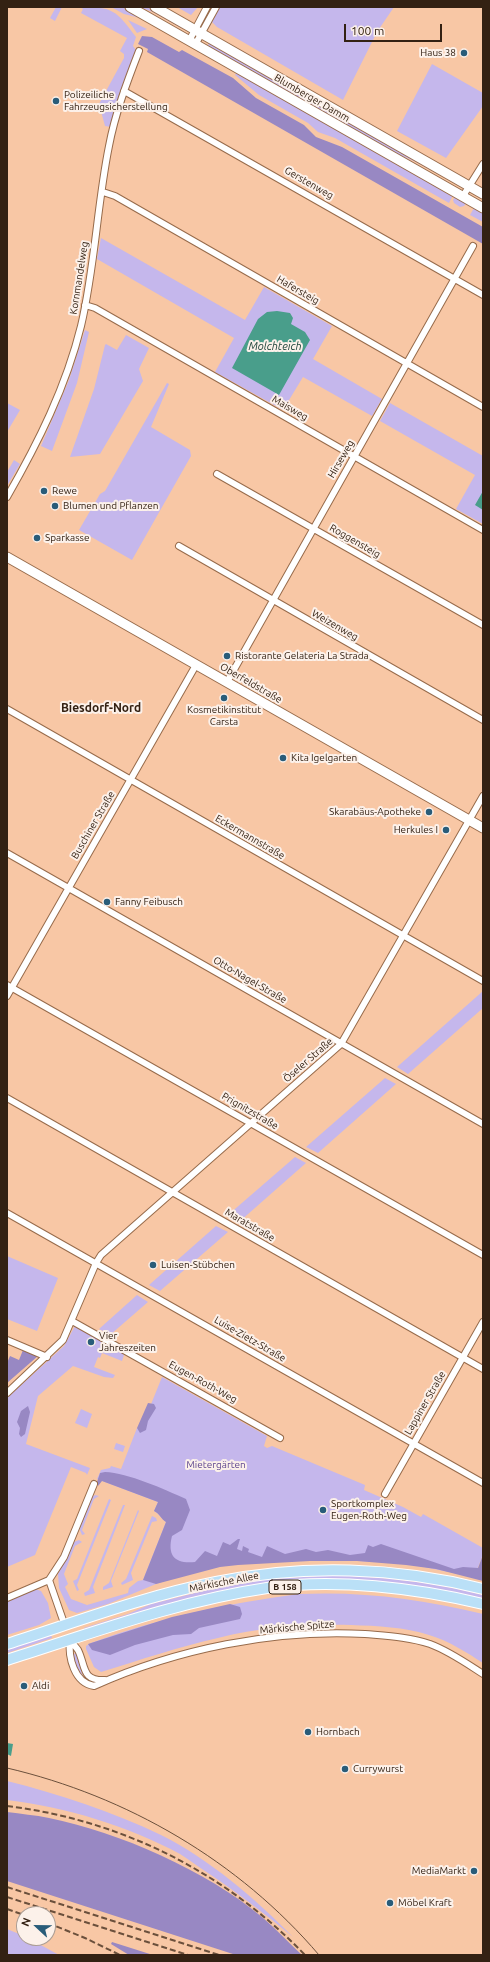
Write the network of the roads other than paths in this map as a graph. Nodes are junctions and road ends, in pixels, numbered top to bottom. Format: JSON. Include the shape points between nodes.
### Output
{"nodes":[{"id":1,"x":130,"y":7,"type":"edge"},
{"id":2,"x":156,"y":7,"type":"edge"},
{"id":3,"x":207,"y":7,"type":"edge"},
{"id":4,"x":216,"y":7,"type":"edge"},
{"id":5,"x":198,"y":32,"type":"junction"},
{"id":6,"x":192,"y":43,"type":"junction"},
{"id":7,"x":139,"y":51,"type":"dead end"},
{"id":8,"x":124,"y":91,"type":"junction"},
{"id":9,"x":483,"y":164,"type":"edge"},
{"id":10,"x":469,"y":186,"type":"junction"},
{"id":11,"x":103,"y":192,"type":"junction"},
{"id":12,"x":483,"y":194,"type":"edge"},
{"id":13,"x":462,"y":196,"type":"junction"},
{"id":14,"x":483,"y":208,"type":"edge"},
{"id":15,"x":474,"y":246,"type":"dead end"},
{"id":16,"x":455,"y":278,"type":"junction"},
{"id":17,"x":483,"y":295,"type":"edge"},
{"id":18,"x":85,"y":305,"type":"junction"},
{"id":19,"x":408,"y":363,"type":"junction"},
{"id":20,"x":483,"y":407,"type":"edge"},
{"id":21,"x":354,"y":456,"type":"junction"},
{"id":22,"x":217,"y":474,"type":"dead end"},
{"id":23,"x":7,"y":497,"type":"edge"},
{"id":24,"x":312,"y":529,"type":"junction"},
{"id":25,"x":483,"y":530,"type":"edge"},
{"id":26,"x":178,"y":546,"type":"dead end"},
{"id":27,"x":7,"y":558,"type":"edge"},
{"id":28,"x":273,"y":601,"type":"junction"},
{"id":29,"x":483,"y":625,"type":"edge"},
{"id":30,"x":196,"y":665,"type":"junction"},
{"id":31,"x":226,"y":682,"type":"junction"},
{"id":32,"x":7,"y":710,"type":"edge"},
{"id":33,"x":483,"y":720,"type":"edge"},
{"id":34,"x":130,"y":780,"type":"junction"},
{"id":35,"x":483,"y":796,"type":"edge"},
{"id":36,"x":469,"y":820,"type":"junction"},
{"id":37,"x":483,"y":828,"type":"edge"},
{"id":38,"x":7,"y":853,"type":"edge"},
{"id":39,"x":68,"y":888,"type":"junction"},
{"id":40,"x":403,"y":936,"type":"junction"},
{"id":41,"x":483,"y":981,"type":"edge"},
{"id":42,"x":9,"y":986,"type":"edge"},
{"id":43,"x":7,"y":996,"type":"edge"},
{"id":44,"x":341,"y":1044,"type":"junction"},
{"id":45,"x":7,"y":1098,"type":"edge"},
{"id":46,"x":251,"y":1123,"type":"junction"},
{"id":47,"x":483,"y":1124,"type":"edge"},
{"id":48,"x":173,"y":1193,"type":"junction"},
{"id":49,"x":7,"y":1213,"type":"edge"},
{"id":50,"x":483,"y":1255,"type":"edge"},
{"id":51,"x":96,"y":1263,"type":"junction"},
{"id":52,"x":72,"y":1321,"type":"junction"},
{"id":53,"x":483,"y":1322,"type":"edge"},
{"id":54,"x":7,"y":1340,"type":"edge"},
{"id":55,"x":47,"y":1357,"type":"junction"},
{"id":56,"x":463,"y":1357,"type":"junction"},
{"id":57,"x":483,"y":1369,"type":"edge"},
{"id":58,"x":7,"y":1393,"type":"edge"},
{"id":59,"x":280,"y":1438,"type":"dead end"},
{"id":60,"x":414,"y":1443,"type":"junction"},
{"id":61,"x":483,"y":1483,"type":"edge"},
{"id":62,"x":94,"y":1484,"type":"dead end"},
{"id":63,"x":385,"y":1494,"type":"dead end"},
{"id":64,"x":49,"y":1580,"type":"junction"},
{"id":65,"x":483,"y":1589,"type":"edge"},
{"id":66,"x":7,"y":1598,"type":"edge"},
{"id":67,"x":483,"y":1604,"type":"edge"},
{"id":68,"x":65,"y":1626,"type":"junction"},
{"id":69,"x":70,"y":1640,"type":"junction"},
{"id":70,"x":7,"y":1644,"type":"edge"},
{"id":71,"x":7,"y":1660,"type":"edge"},
{"id":72,"x":483,"y":1674,"type":"edge"},
{"id":73,"x":109,"y":1680,"type":"junction"}],
"edges":[{"from":1,"to":6,"type":"main road","name":"Blumberger Damm"},
{"from":2,"to":5,"type":"main road","name":"Blumberger Damm"},
{"from":3,"to":5,"type":"street"},
{"from":4,"to":5,"type":"street"},
{"from":5,"to":6,"type":"street"},
{"from":5,"to":10,"type":"main road","name":"Blumberger Damm"},
{"from":6,"to":13,"type":"main road","name":"Blumberger Damm"},
{"from":7,"to":8,"type":"street","name":"Kornmandelweg"},
{"from":8,"to":11,"type":"street","name":"Kornmandelweg","via":[[110,142]]},
{"from":8,"to":16,"type":"street","name":"Gerstenweg"},
{"from":9,"to":10,"type":"street"},
{"from":10,"to":12,"type":"main road","name":"Blumberger Damm"},
{"from":10,"to":13,"type":"street"},
{"from":11,"to":18,"type":"street","name":"Kornmandelweg"},
{"from":11,"to":19,"type":"street","name":"Hafersteig","via":[[115,196]]},
{"from":13,"to":14,"type":"main road","name":"Blumberger Damm"},
{"from":15,"to":16,"type":"street","name":"Hirseweg"},
{"from":16,"to":17,"type":"street","name":"Gerstenweg"},
{"from":16,"to":19,"type":"street","name":"Hirseweg"},
{"from":18,"to":21,"type":"street","name":"Maisweg","via":[[95,308]]},
{"from":18,"to":23,"type":"street","name":"Kornmandelweg","via":[[76,344],[58,395],[36,446]]},
{"from":19,"to":20,"type":"street","name":"Hafersteig"},
{"from":19,"to":21,"type":"street","name":"Hirseweg"},
{"from":21,"to":24,"type":"street","name":"Hirseweg"},
{"from":21,"to":25,"type":"street","name":"Maisweg"},
{"from":22,"to":24,"type":"street","name":"Roggensteig"},
{"from":24,"to":28,"type":"street","name":"Hirseweg"},
{"from":24,"to":29,"type":"street","name":"Roggensteig"},
{"from":26,"to":28,"type":"street","name":"Weizenweg"},
{"from":27,"to":30,"type":"main road","name":"Oberfeldstraße"},
{"from":28,"to":31,"type":"street","name":"Hirseweg"},
{"from":28,"to":33,"type":"street","name":"Weizenweg"},
{"from":30,"to":31,"type":"main road","name":"Oberfeldstraße"},
{"from":30,"to":34,"type":"street","name":"Buschiner Straße"},
{"from":31,"to":36,"type":"main road","name":"Oberfeldstraße"},
{"from":32,"to":34,"type":"street","name":"Eckermannstraße"},
{"from":34,"to":39,"type":"street","name":"Buschiner Straße"},
{"from":34,"to":40,"type":"street","name":"Eckermannstraße"},
{"from":35,"to":36,"type":"street","name":"Öseler Straße"},
{"from":36,"to":37,"type":"main road","name":"Oberfeldstraße"},
{"from":36,"to":40,"type":"street","name":"Öseler Straße"},
{"from":38,"to":39,"type":"street","name":"Otto-Nagel-Straße"},
{"from":39,"to":42,"type":"street","name":"Buschiner Straße"},
{"from":39,"to":44,"type":"street","name":"Otto-Nagel-Straße"},
{"from":40,"to":41,"type":"street","name":"Eckermannstraße"},
{"from":40,"to":44,"type":"street","name":"Öseler Straße"},
{"from":42,"to":43,"type":"street","name":"Buschiner Straße"},
{"from":42,"to":46,"type":"street","name":"Prignitzstraße"},
{"from":44,"to":46,"type":"street","name":"Öseler Straße"},
{"from":44,"to":47,"type":"street","name":"Otto-Nagel-Straße"},
{"from":45,"to":48,"type":"street","name":"Maratstraße"},
{"from":46,"to":48,"type":"street","name":"Öseler Straße"},
{"from":46,"to":50,"type":"street","name":"Prignitzstraße"},
{"from":48,"to":51,"type":"street","name":"Öseler Straße","via":[[101,1255]]},
{"from":48,"to":56,"type":"street","name":"Maratstraße"},
{"from":49,"to":51,"type":"street","name":"Luise-Zietz-Straße"},
{"from":51,"to":52,"type":"street","name":"Öseler Straße"},
{"from":51,"to":60,"type":"street","name":"Luise-Zietz-Straße"},
{"from":52,"to":55,"type":"street","name":"Öseler Straße","via":[[63,1340]]},
{"from":52,"to":59,"type":"street","name":"Eugen-Roth-Weg"},
{"from":53,"to":56,"type":"street","name":"Lappiner Straße"},
{"from":54,"to":55,"type":"street"},
{"from":55,"to":58,"type":"street","name":"Öseler Straße"},
{"from":56,"to":57,"type":"street","name":"Maratstraße"},
{"from":56,"to":60,"type":"street","name":"Lappiner Straße"},
{"from":60,"to":61,"type":"street","name":"Luise-Zietz-Straße"},
{"from":60,"to":63,"type":"street","name":"Lappiner Straße"},
{"from":62,"to":64,"type":"street","via":[[64,1557]]},
{"from":64,"to":66,"type":"street"},
{"from":64,"to":68,"type":"street"},
{"from":65,"to":68,"type":"main road","name":"Märkische Allee","number":"B 158","via":[[435,1578],[355,1570],[284,1572],[216,1582],[142,1600]]},
{"from":67,"to":69,"type":"main road","name":"Märkische Allee","number":"B 158","via":[[440,1594],[375,1586],[309,1585],[267,1588],[182,1606]]},
{"from":68,"to":69,"type":"main road"},
{"from":68,"to":70,"type":"main road","name":"Märkische Allee","number":"B 158"},
{"from":69,"to":71,"type":"main road","name":"Märkische Allee","number":"B 158"},
{"from":69,"to":73,"type":"street","name":"Märkische Spitze","via":[[78,1650],[89,1677],[95,1680]]},
{"from":69,"to":73,"type":"street","name":"Märkische Spitze","via":[[69,1653],[77,1675],[83,1682],[94,1686]]},
{"from":72,"to":73,"type":"street","name":"Märkische Spitze","via":[[449,1653],[420,1641],[338,1633],[294,1635],[216,1647]]}]}
